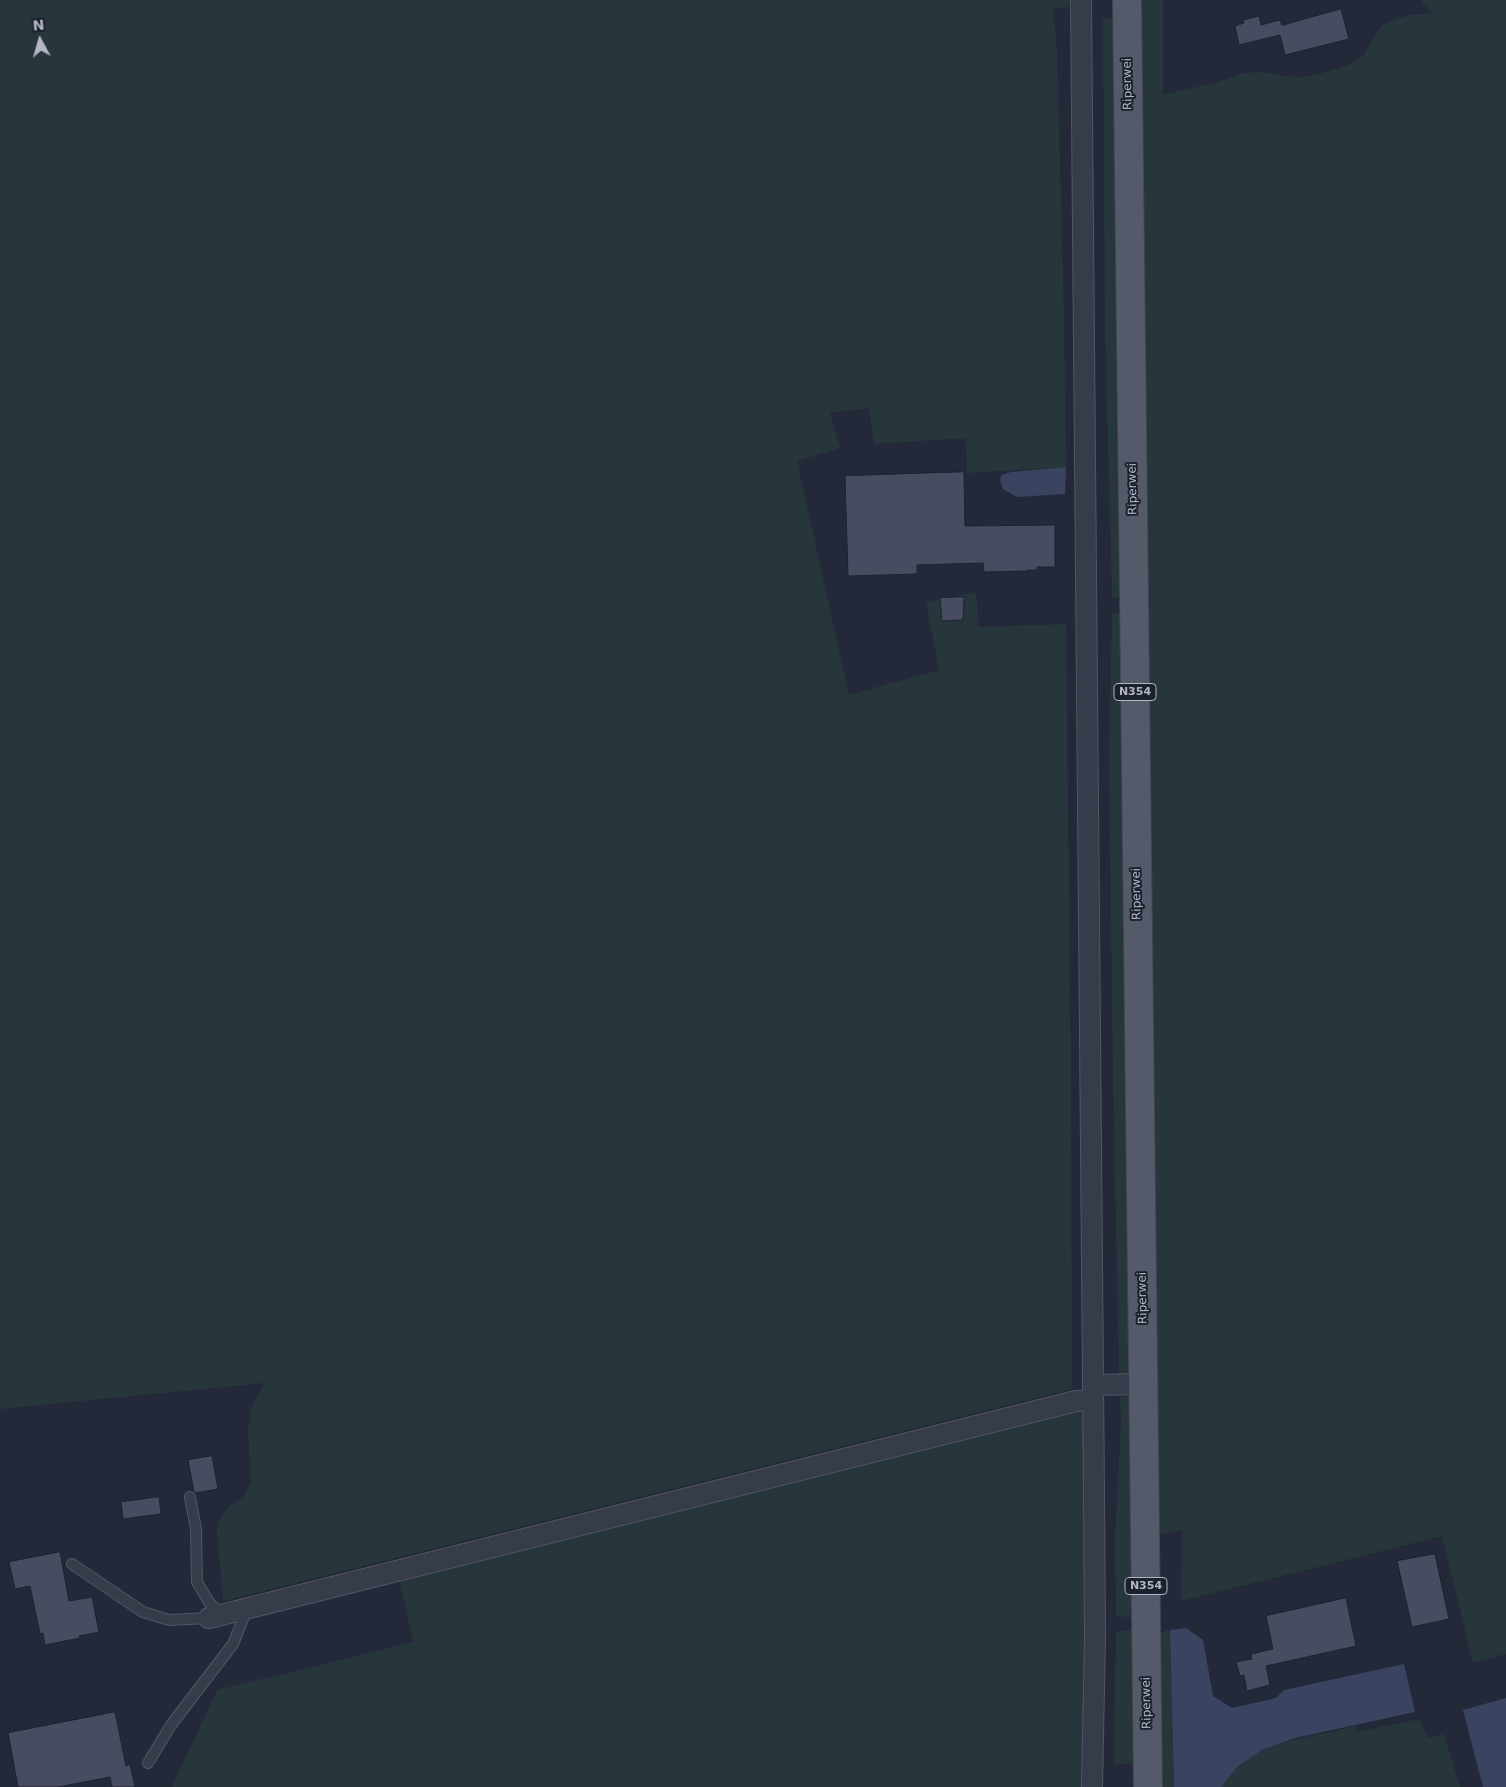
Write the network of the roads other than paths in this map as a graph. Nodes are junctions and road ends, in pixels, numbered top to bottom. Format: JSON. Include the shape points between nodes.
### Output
{"nodes":[{"id":1,"x":1127,"y":0,"type":"edge"},
{"id":2,"x":1081,"y":7,"type":"edge"},
{"id":3,"x":1144,"y":1384,"type":"junction"},
{"id":4,"x":1093,"y":1393,"type":"junction"},
{"id":5,"x":190,"y":1497,"type":"dead end"},
{"id":6,"x":72,"y":1564,"type":"dead end"},
{"id":7,"x":247,"y":1608,"type":"junction"},
{"id":8,"x":214,"y":1617,"type":"junction"},
{"id":9,"x":148,"y":1764,"type":"dead end"},
{"id":10,"x":1092,"y":1787,"type":"edge"},
{"id":11,"x":1148,"y":1787,"type":"edge"}],
"edges":[{"from":1,"to":3,"type":"main road","name":"Riperwei","number":"N354"},
{"from":2,"to":4,"type":"street"},
{"from":3,"to":4,"type":"street"},
{"from":3,"to":11,"type":"main road","name":"Riperwei","number":"N354"},
{"from":4,"to":7,"type":"street","via":[[1076,1401]]},
{"from":4,"to":10,"type":"street","via":[[1095,1638]]},
{"from":5,"to":8,"type":"lane","via":[[196,1529],[197,1582]]},
{"from":6,"to":8,"type":"lane","via":[[143,1612],[169,1620]]},
{"from":7,"to":8,"type":"street"},
{"from":7,"to":9,"type":"lane","via":[[232,1644],[170,1725]]}]}
